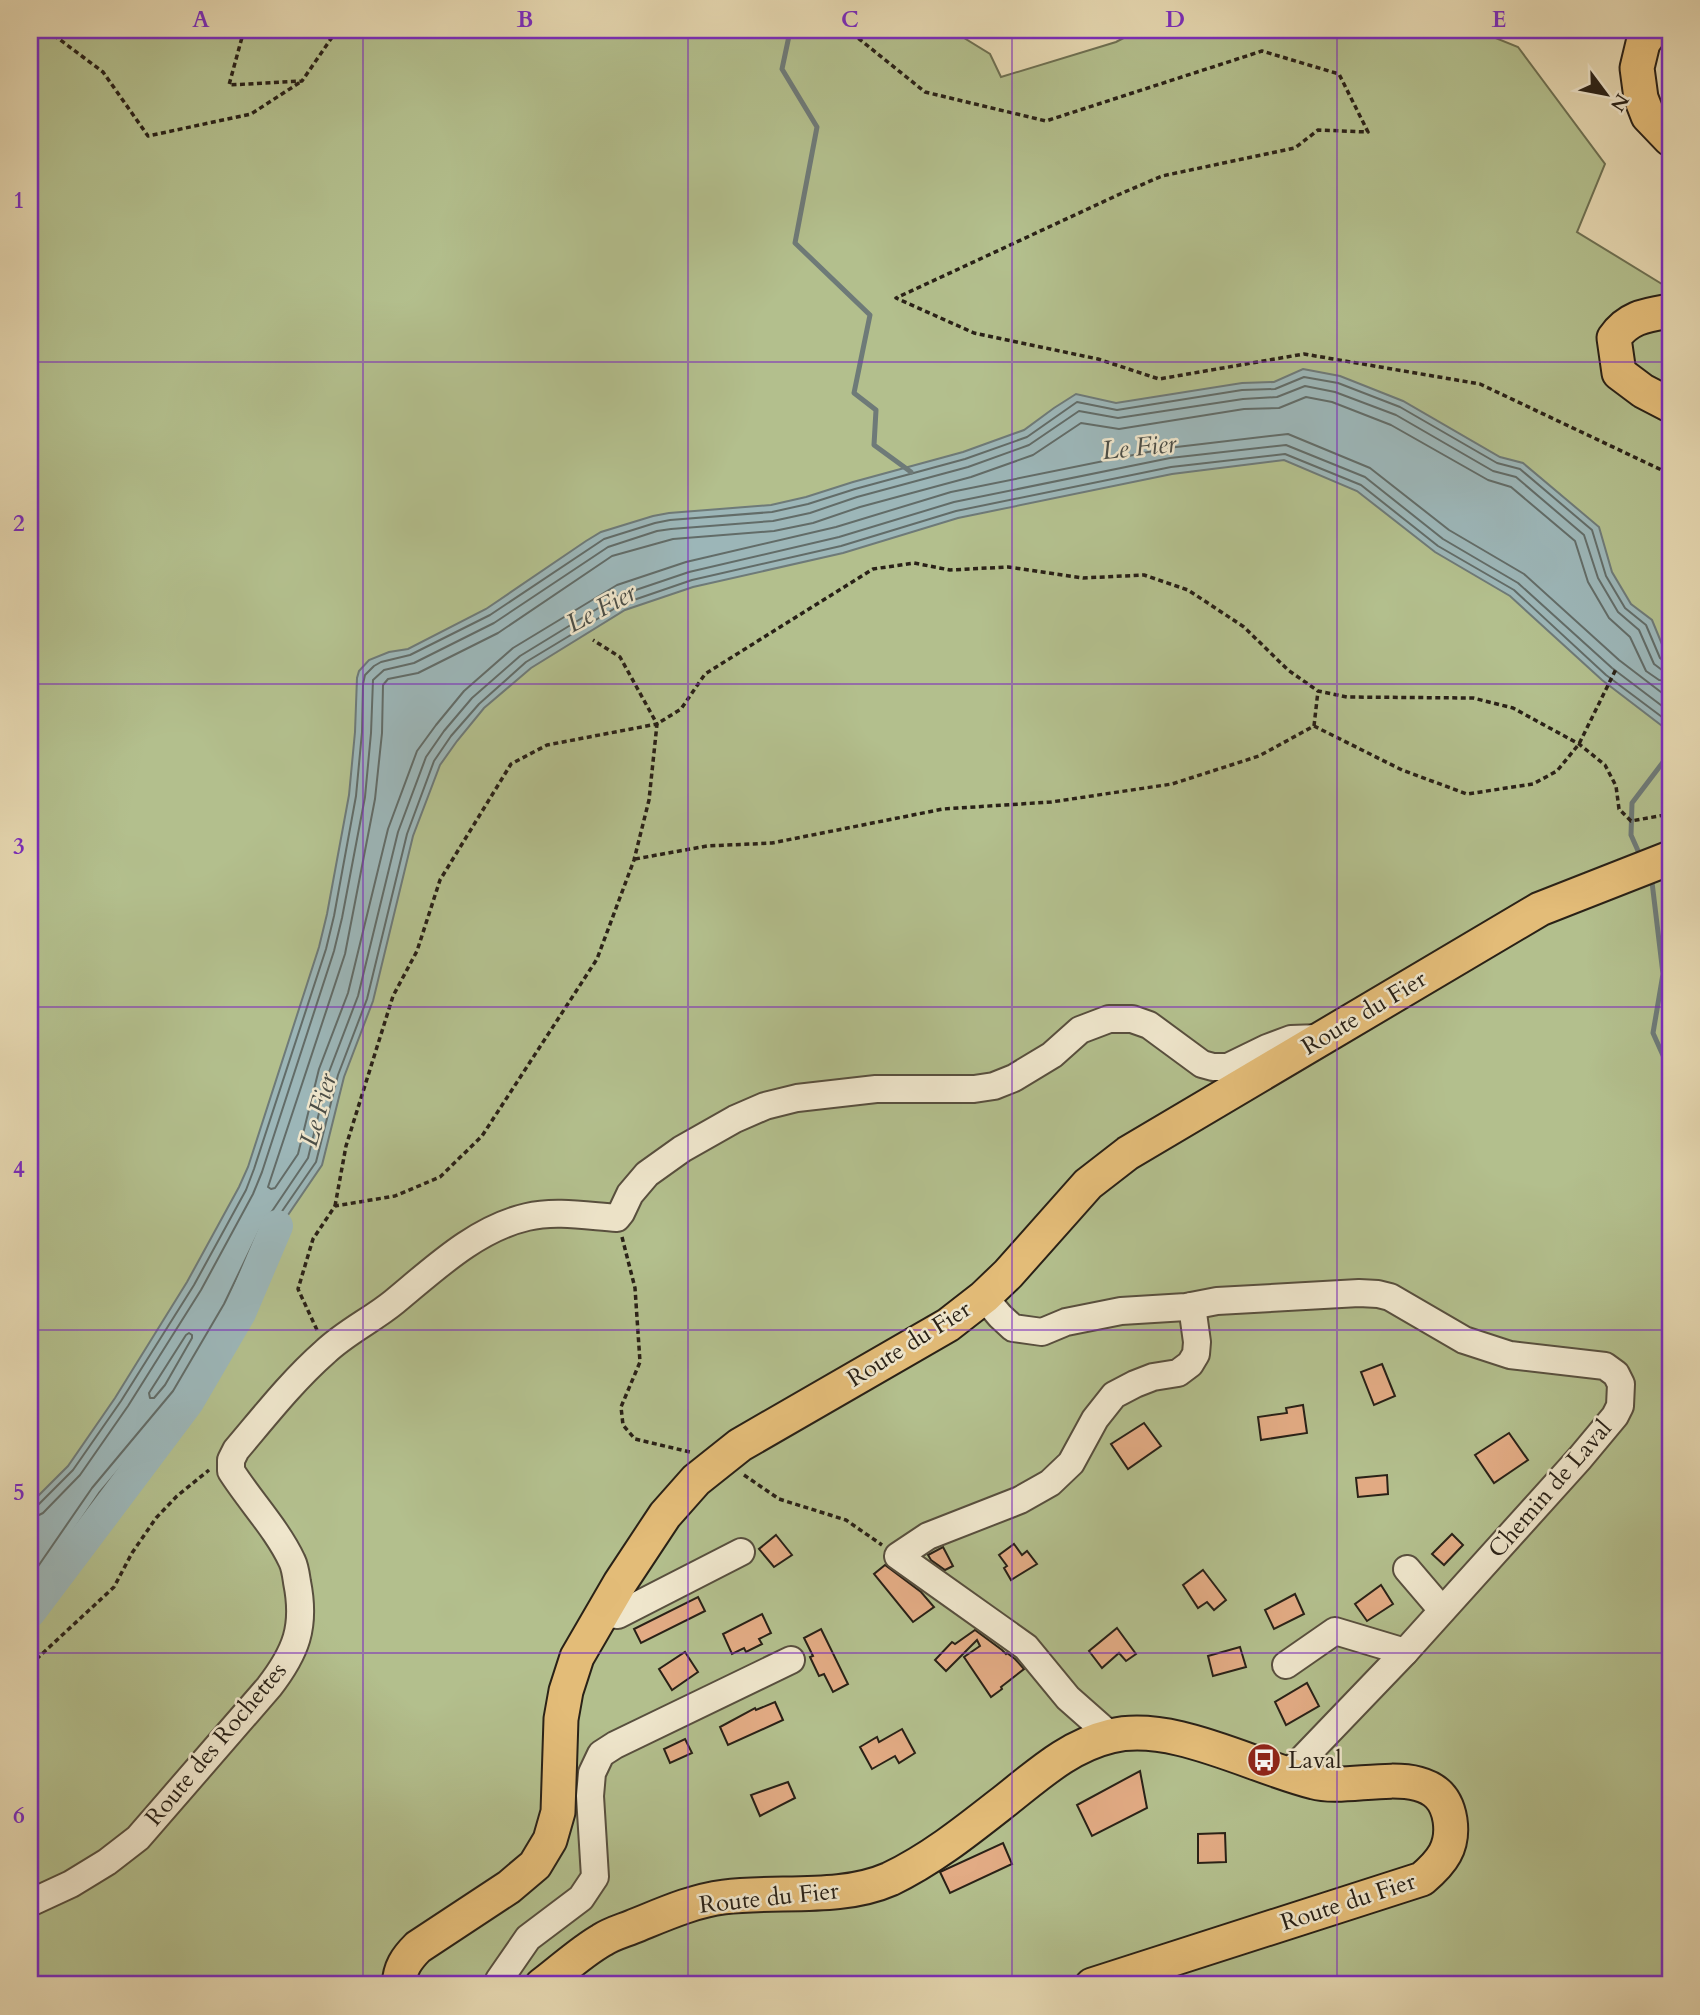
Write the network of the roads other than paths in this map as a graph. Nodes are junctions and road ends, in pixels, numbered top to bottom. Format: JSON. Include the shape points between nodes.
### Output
{"nodes":[{"id":1,"x":1653,"y":30,"type":"edge"},
{"id":2,"x":1670,"y":139,"type":"edge"},
{"id":3,"x":1670,"y":311,"type":"edge"},
{"id":4,"x":1670,"y":405,"type":"edge"},
{"id":5,"x":1670,"y":858,"type":"edge"},
{"id":6,"x":1322,"y":1038,"type":"junction"},
{"id":7,"x":984,"y":1297,"type":"junction"},
{"id":8,"x":1192,"y":1306,"type":"junction"},
{"id":9,"x":741,"y":1552,"type":"dead end"},
{"id":10,"x":1407,"y":1569,"type":"dead end"},
{"id":11,"x":1442,"y":1610,"type":"junction"},
{"id":12,"x":601,"y":1613,"type":"junction"},
{"id":13,"x":1405,"y":1652,"type":"junction"},
{"id":14,"x":791,"y":1660,"type":"dead end"},
{"id":15,"x":1286,"y":1665,"type":"dead end"},
{"id":16,"x":1111,"y":1736,"type":"junction"},
{"id":17,"x":1287,"y":1775,"type":"junction"},
{"id":18,"x":30,"y":1903,"type":"edge"},
{"id":19,"x":399,"y":1985,"type":"edge"},
{"id":20,"x":498,"y":1985,"type":"edge"},
{"id":21,"x":542,"y":1985,"type":"edge"},
{"id":22,"x":1091,"y":1985,"type":"edge"}],
"edges":[{"from":1,"to":2,"type":"main road","via":[[1643,43],[1637,68],[1641,98],[1648,116]]},
{"from":3,"to":4,"type":"main road","via":[[1639,317],[1621,327],[1614,338],[1619,373]]},
{"from":5,"to":6,"type":"main road","name":"Route du Fier","via":[[1540,909]]},
{"from":6,"to":7,"type":"main road","name":"Route du Fier","via":[[1128,1153],[1088,1184]]},
{"from":6,"to":18,"type":"street","name":"Route des Rochettes","via":[[1291,1039],[1213,1068],[1149,1025],[1109,1019],[1080,1030],[1052,1055],[994,1086],[876,1089],[765,1106],[682,1149],[647,1174],[617,1218],[526,1217],[486,1233],[442,1262],[390,1306],[326,1350],[233,1455],[231,1471],[293,1563],[300,1619],[286,1665],[138,1838],[71,1884]]},
{"from":7,"to":8,"type":"street","name":"Chemin de Laval","via":[[1013,1328],[1042,1332],[1121,1311]]},
{"from":7,"to":12,"type":"main road","name":"Route du Fier","via":[[948,1325],[721,1459],[666,1515]]},
{"from":8,"to":11,"type":"street","name":"Chemin de Laval","via":[[1378,1294],[1464,1340],[1510,1355],[1605,1366],[1616,1374],[1621,1384],[1615,1416]]},
{"from":8,"to":16,"type":"street","via":[[1197,1342],[1190,1364],[1178,1373],[1144,1380],[1114,1395],[1071,1463],[1050,1483],[1020,1500],[928,1536],[898,1556],[1026,1647],[1068,1698]]},
{"from":9,"to":12,"type":"street","via":[[618,1615]]},
{"from":10,"to":11,"type":"street"},
{"from":11,"to":13,"type":"street","name":"Chemin de Laval"},
{"from":12,"to":19,"type":"main road","name":"Route du Fier","via":[[577,1657],[566,1691],[558,1812],[550,1840],[535,1865],[509,1887],[405,1959]]},
{"from":13,"to":15,"type":"street","via":[[1335,1632]]},
{"from":13,"to":17,"type":"street","name":"Chemin de Laval"},
{"from":14,"to":20,"type":"street","via":[[601,1754],[592,1773],[590,1796],[596,1877],[581,1898],[528,1938]]},
{"from":16,"to":17,"type":"main road","name":"Route du Fier","via":[[1157,1734],[1182,1739]]},
{"from":16,"to":21,"type":"main road","name":"Route du Fier","via":[[1058,1758],[924,1861],[874,1886],[842,1892],[723,1897],[684,1907],[602,1939]]},
{"from":17,"to":22,"type":"main road","name":"Route du Fier","via":[[1325,1785],[1392,1780],[1413,1781],[1428,1788],[1449,1811],[1452,1830],[1447,1851],[1422,1879]]}]}
